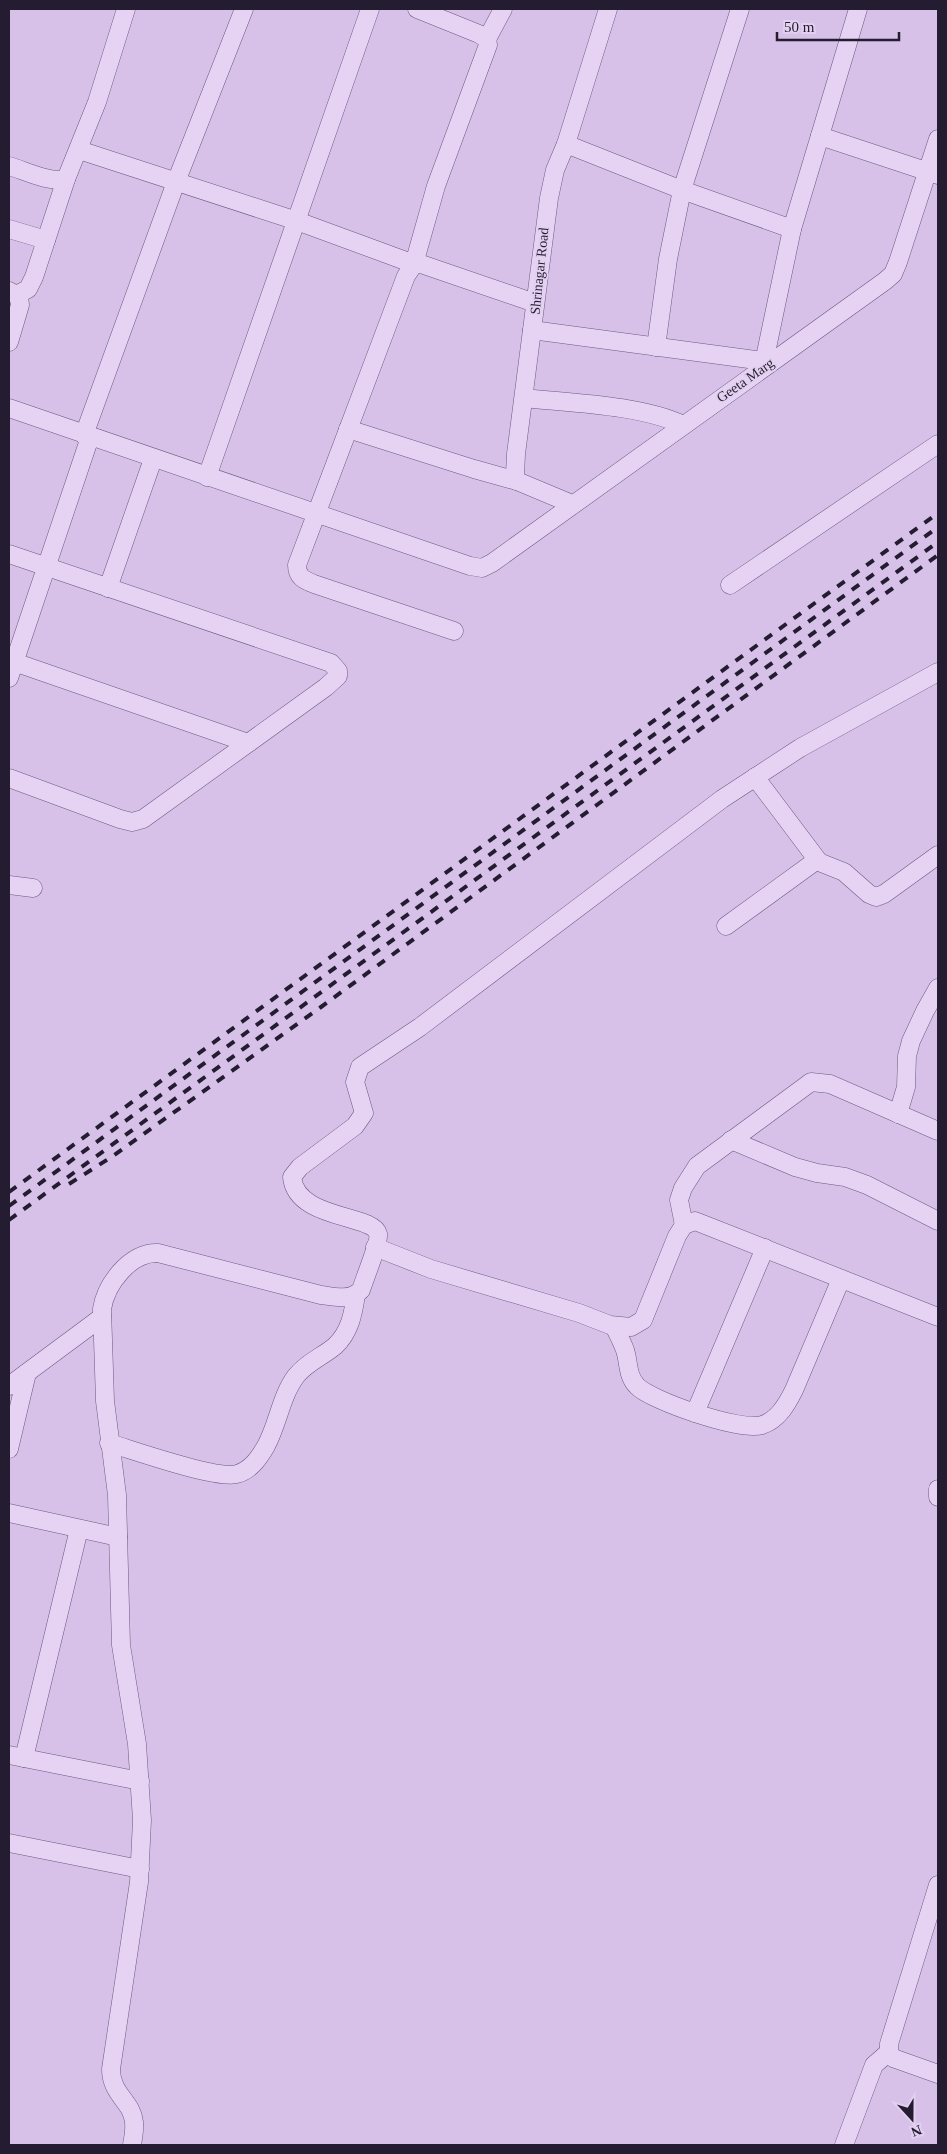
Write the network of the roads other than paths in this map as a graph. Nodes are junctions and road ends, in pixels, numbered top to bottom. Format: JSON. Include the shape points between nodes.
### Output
{"nodes":[{"id":1,"x":126,"y":9,"type":"edge"},
{"id":2,"x":244,"y":9,"type":"edge"},
{"id":3,"x":370,"y":9,"type":"edge"},
{"id":4,"x":417,"y":9,"type":"edge"},
{"id":5,"x":503,"y":9,"type":"edge"},
{"id":6,"x":608,"y":9,"type":"edge"},
{"id":7,"x":740,"y":9,"type":"edge"},
{"id":8,"x":858,"y":9,"type":"edge"},
{"id":9,"x":487,"y":39,"type":"junction"},
{"id":10,"x":820,"y":136,"type":"junction"},
{"id":11,"x":938,"y":139,"type":"edge"},
{"id":12,"x":566,"y":144,"type":"junction"},
{"id":13,"x":79,"y":150,"type":"junction"},
{"id":14,"x":9,"y":166,"type":"edge"},
{"id":15,"x":933,"y":173,"type":"edge"},
{"id":16,"x":66,"y":179,"type":"junction"},
{"id":17,"x":176,"y":182,"type":"junction"},
{"id":18,"x":682,"y":190,"type":"junction"},
{"id":19,"x":297,"y":221,"type":"junction"},
{"id":20,"x":792,"y":228,"type":"junction"},
{"id":21,"x":9,"y":229,"type":"edge"},
{"id":22,"x":46,"y":240,"type":"junction"},
{"id":23,"x":414,"y":264,"type":"junction"},
{"id":24,"x":12,"y":293,"type":"edge"},
{"id":25,"x":535,"y":303,"type":"junction"},
{"id":26,"x":532,"y":330,"type":"junction"},
{"id":27,"x":9,"y":342,"type":"edge"},
{"id":28,"x":656,"y":347,"type":"junction"},
{"id":29,"x":764,"y":364,"type":"junction"},
{"id":30,"x":524,"y":398,"type":"junction"},
{"id":31,"x":9,"y":408,"type":"edge"},
{"id":32,"x":683,"y":424,"type":"junction"},
{"id":33,"x":348,"y":430,"type":"junction"},
{"id":34,"x":87,"y":436,"type":"junction"},
{"id":35,"x":938,"y":444,"type":"edge"},
{"id":36,"x":152,"y":459,"type":"junction"},
{"id":37,"x":207,"y":478,"type":"junction"},
{"id":38,"x":517,"y":481,"type":"junction"},
{"id":39,"x":572,"y":504,"type":"junction"},
{"id":40,"x":316,"y":514,"type":"junction"},
{"id":41,"x":9,"y":554,"type":"edge"},
{"id":42,"x":45,"y":568,"type":"junction"},
{"id":43,"x":730,"y":585,"type":"dead end"},
{"id":44,"x":108,"y":588,"type":"junction"},
{"id":45,"x":454,"y":631,"type":"dead end"},
{"id":46,"x":11,"y":670,"type":"edge"},
{"id":47,"x":938,"y":672,"type":"edge"},
{"id":48,"x":248,"y":743,"type":"junction"},
{"id":49,"x":755,"y":777,"type":"junction"},
{"id":50,"x":9,"y":778,"type":"edge"},
{"id":51,"x":938,"y":855,"type":"edge"},
{"id":52,"x":817,"y":860,"type":"junction"},
{"id":53,"x":9,"y":885,"type":"edge"},
{"id":54,"x":33,"y":888,"type":"dead end"},
{"id":55,"x":726,"y":926,"type":"dead end"},
{"id":56,"x":938,"y":988,"type":"edge"},
{"id":57,"x":898,"y":1114,"type":"junction"},
{"id":58,"x":938,"y":1131,"type":"edge"},
{"id":59,"x":731,"y":1140,"type":"junction"},
{"id":60,"x":938,"y":1221,"type":"edge"},
{"id":61,"x":684,"y":1225,"type":"junction"},
{"id":62,"x":375,"y":1247,"type":"junction"},
{"id":63,"x":765,"y":1248,"type":"junction"},
{"id":64,"x":841,"y":1279,"type":"junction"},
{"id":65,"x":356,"y":1294,"type":"junction"},
{"id":66,"x":938,"y":1317,"type":"edge"},
{"id":67,"x":102,"y":1318,"type":"junction"},
{"id":68,"x":614,"y":1326,"type":"junction"},
{"id":69,"x":27,"y":1373,"type":"junction"},
{"id":70,"x":9,"y":1386,"type":"edge"},
{"id":71,"x":695,"y":1413,"type":"junction"},
{"id":72,"x":109,"y":1442,"type":"junction"},
{"id":73,"x":9,"y":1449,"type":"edge"},
{"id":74,"x":938,"y":1489,"type":"edge"},
{"id":75,"x":938,"y":1497,"type":"edge"},
{"id":76,"x":9,"y":1513,"type":"edge"},
{"id":77,"x":79,"y":1529,"type":"junction"},
{"id":78,"x":118,"y":1537,"type":"junction"},
{"id":79,"x":16,"y":1756,"type":"edge"},
{"id":80,"x":140,"y":1780,"type":"junction"},
{"id":81,"x":9,"y":1843,"type":"edge"},
{"id":82,"x":140,"y":1869,"type":"junction"},
{"id":83,"x":938,"y":1885,"type":"edge"},
{"id":84,"x":889,"y":2052,"type":"junction"},
{"id":85,"x":938,"y":2074,"type":"edge"},
{"id":86,"x":132,"y":2145,"type":"edge"},
{"id":87,"x":844,"y":2145,"type":"edge"}],
"edges":[{"from":1,"to":13,"type":"street"},
{"from":2,"to":17,"type":"street"},
{"from":3,"to":19,"type":"street"},
{"from":4,"to":9,"type":"street"},
{"from":5,"to":9,"type":"street"},
{"from":6,"to":12,"type":"street","name":"Shrinagar Road"},
{"from":7,"to":18,"type":"street"},
{"from":8,"to":10,"type":"street"},
{"from":9,"to":23,"type":"street","via":[[488,45],[436,186]]},
{"from":10,"to":15,"type":"street"},
{"from":10,"to":20,"type":"street"},
{"from":11,"to":15,"type":"street","name":"Geeta Marg"},
{"from":12,"to":18,"type":"street"},
{"from":12,"to":25,"type":"street","name":"Shrinagar Road","via":[[555,170],[549,198]]},
{"from":13,"to":16,"type":"street"},
{"from":13,"to":17,"type":"street"},
{"from":14,"to":16,"type":"street"},
{"from":15,"to":29,"type":"street","name":"Geeta Marg","via":[[892,274]]},
{"from":16,"to":22,"type":"street"},
{"from":17,"to":19,"type":"street"},
{"from":17,"to":34,"type":"street"},
{"from":18,"to":20,"type":"street"},
{"from":18,"to":28,"type":"street","via":[[668,258]]},
{"from":19,"to":23,"type":"street"},
{"from":19,"to":37,"type":"street"},
{"from":20,"to":29,"type":"street"},
{"from":21,"to":22,"type":"street"},
{"from":22,"to":24,"type":"street","via":[[28,289]]},
{"from":23,"to":25,"type":"street"},
{"from":23,"to":33,"type":"street","via":[[406,276]]},
{"from":24,"to":27,"type":"street","via":[[19,297],[20,305]]},
{"from":25,"to":26,"type":"street","name":"Shrinagar Road"},
{"from":26,"to":28,"type":"street"},
{"from":26,"to":30,"type":"street","name":"Shrinagar Road"},
{"from":28,"to":29,"type":"street"},
{"from":29,"to":32,"type":"street","name":"Geeta Marg"},
{"from":30,"to":32,"type":"street","via":[[631,410]]},
{"from":30,"to":38,"type":"street","name":"Shrinagar Road","via":[[516,454]]},
{"from":31,"to":34,"type":"street"},
{"from":32,"to":39,"type":"street","name":"Geeta Marg"},
{"from":33,"to":38,"type":"street"},
{"from":33,"to":40,"type":"street"},
{"from":34,"to":36,"type":"street"},
{"from":34,"to":42,"type":"street"},
{"from":35,"to":43,"type":"street"},
{"from":36,"to":37,"type":"street"},
{"from":36,"to":44,"type":"street"},
{"from":37,"to":40,"type":"street"},
{"from":38,"to":39,"type":"street"},
{"from":39,"to":40,"type":"street","name":"Geeta Marg","via":[[482,568]]},
{"from":40,"to":45,"type":"street","via":[[297,565],[302,579]]},
{"from":41,"to":42,"type":"street"},
{"from":42,"to":44,"type":"street"},
{"from":42,"to":46,"type":"street"},
{"from":44,"to":48,"type":"street","via":[[336,667],[338,676],[326,687]]},
{"from":46,"to":48,"type":"street"},
{"from":47,"to":49,"type":"street","via":[[806,744]]},
{"from":48,"to":50,"type":"street","via":[[143,819],[132,822]]},
{"from":49,"to":52,"type":"street"},
{"from":49,"to":62,"type":"street","via":[[420,1027],[360,1067],[355,1082],[364,1108],[362,1119],[292,1176],[306,1201],[317,1208],[374,1228],[379,1236]]},
{"from":51,"to":52,"type":"street","via":[[876,897],[844,872]]},
{"from":52,"to":55,"type":"street"},
{"from":53,"to":54,"type":"street"},
{"from":56,"to":57,"type":"street","via":[[911,1041],[906,1087]]},
{"from":57,"to":58,"type":"street"},
{"from":57,"to":59,"type":"street","via":[[830,1084],[811,1082]]},
{"from":59,"to":60,"type":"street","via":[[795,1167],[867,1185]]},
{"from":59,"to":61,"type":"street","via":[[697,1166],[683,1188],[680,1200]]},
{"from":61,"to":63,"type":"street","via":[[695,1221]]},
{"from":61,"to":68,"type":"street","via":[[644,1320],[631,1327]]},
{"from":62,"to":65,"type":"street","via":[[361,1290]]},
{"from":62,"to":68,"type":"street"},
{"from":63,"to":64,"type":"street"},
{"from":63,"to":71,"type":"street"},
{"from":64,"to":66,"type":"street"},
{"from":64,"to":71,"type":"street","via":[[794,1390],[776,1417],[762,1425],[748,1427]]},
{"from":65,"to":67,"type":"street","via":[[341,1298],[321,1295],[152,1253],[134,1261],[117,1275],[104,1297]]},
{"from":65,"to":72,"type":"street","via":[[351,1322],[342,1338],[307,1364],[296,1377],[267,1444],[248,1469],[237,1474],[216,1474]]},
{"from":67,"to":69,"type":"street"},
{"from":67,"to":72,"type":"street"},
{"from":68,"to":71,"type":"street","via":[[625,1352],[628,1370],[638,1388]]},
{"from":69,"to":70,"type":"street"},
{"from":69,"to":73,"type":"street"},
{"from":72,"to":78,"type":"street","via":[[117,1495]]},
{"from":74,"to":75,"type":"street"},
{"from":76,"to":77,"type":"street"},
{"from":77,"to":78,"type":"street"},
{"from":77,"to":79,"type":"street"},
{"from":78,"to":80,"type":"street","via":[[121,1645],[138,1744]]},
{"from":79,"to":80,"type":"street"},
{"from":80,"to":82,"type":"street"},
{"from":81,"to":82,"type":"street"},
{"from":82,"to":86,"type":"street","via":[[111,2069],[114,2088],[134,2120]]},
{"from":83,"to":84,"type":"street"},
{"from":84,"to":85,"type":"street","via":[[894,2058]]},
{"from":84,"to":87,"type":"street","via":[[874,2065]]}]}
